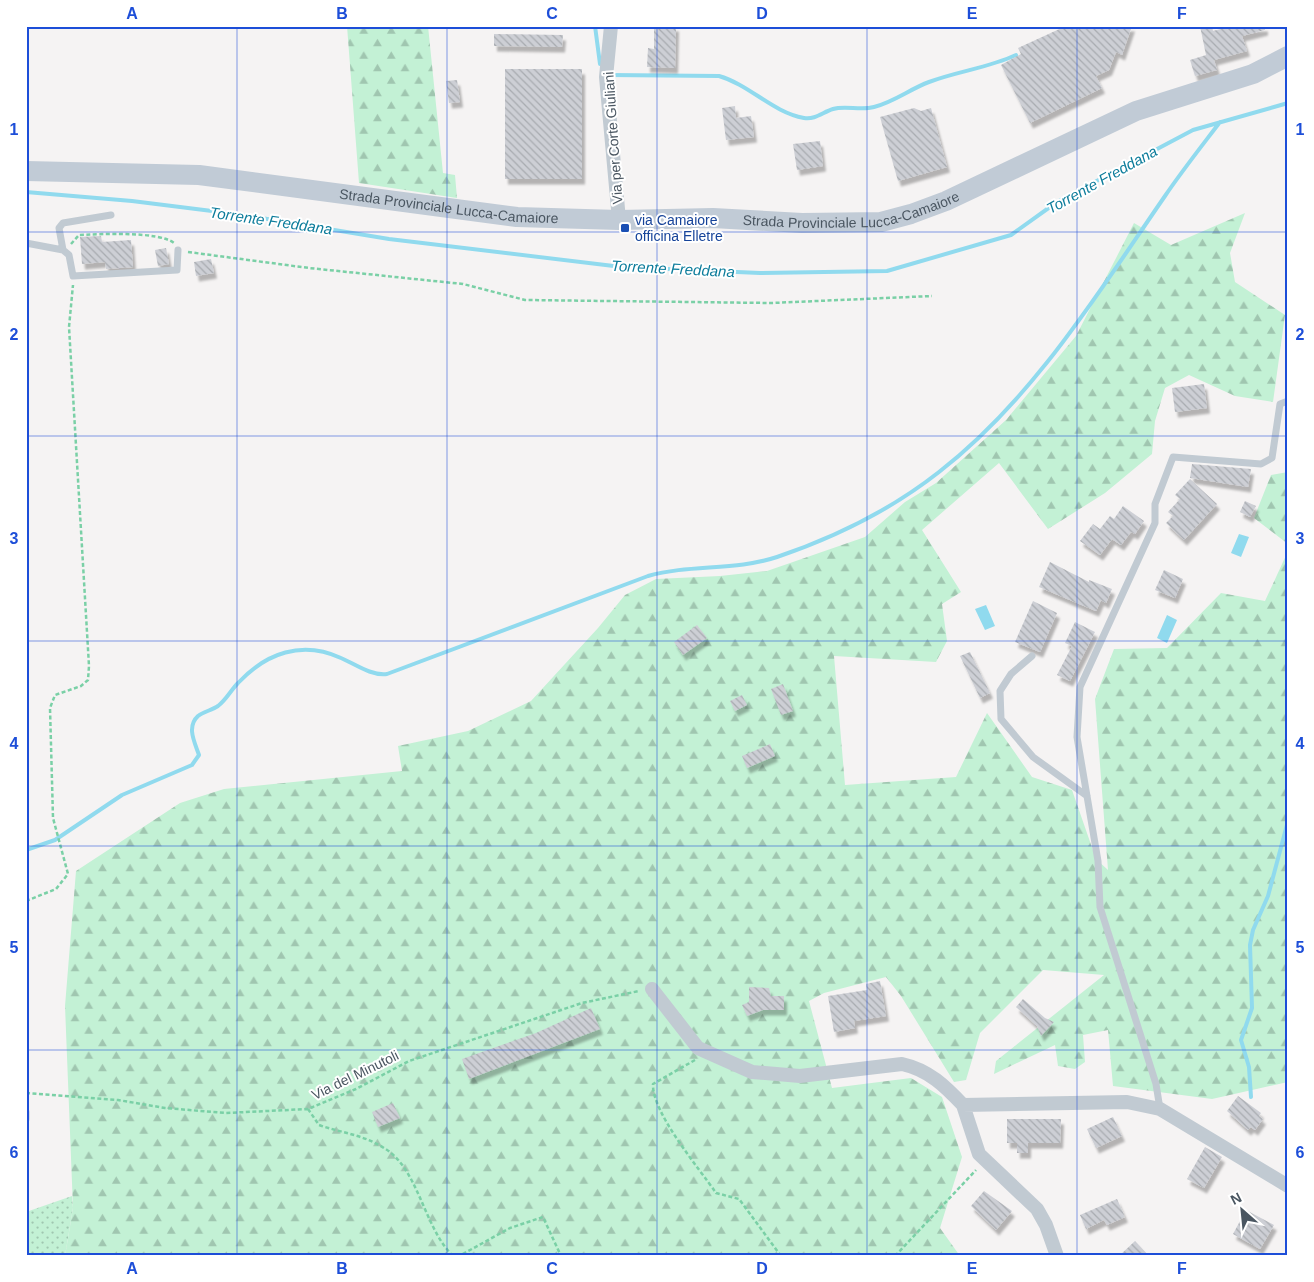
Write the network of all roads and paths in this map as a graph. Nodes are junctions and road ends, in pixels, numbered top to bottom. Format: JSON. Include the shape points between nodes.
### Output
{"nodes":[{"id":1,"x":611,"y":26,"type":"edge"},
{"id":2,"x":1288,"y":56,"type":"edge"},
{"id":3,"x":26,"y":171,"type":"edge"},
{"id":4,"x":111,"y":215,"type":"dead end"},
{"id":5,"x":619,"y":220,"type":"junction"},
{"id":6,"x":26,"y":243,"type":"edge"},
{"id":7,"x":178,"y":250,"type":"junction"},
{"id":8,"x":66,"y":253,"type":"junction"},
{"id":9,"x":73,"y":276,"type":"junction"},
{"id":10,"x":932,"y":296,"type":"dead end"},
{"id":11,"x":1288,"y":401,"type":"edge"},
{"id":12,"x":1032,"y":656,"type":"dead end"},
{"id":13,"x":1087,"y":796,"type":"junction"},
{"id":14,"x":26,"y":901,"type":"edge"},
{"id":15,"x":652,"y":989,"type":"joint"},
{"id":16,"x":707,"y":1053,"type":"junction"},
{"id":17,"x":26,"y":1093,"type":"edge"},
{"id":18,"x":963,"y":1105,"type":"junction"},
{"id":19,"x":308,"y":1109,"type":"junction"},
{"id":20,"x":1160,"y":1110,"type":"junction"},
{"id":21,"x":26,"y":1112,"type":"edge"},
{"id":22,"x":26,"y":1119,"type":"edge"},
{"id":23,"x":985,"y":1160,"type":"junction"},
{"id":24,"x":1288,"y":1186,"type":"edge"},
{"id":25,"x":561,"y":1256,"type":"edge"},
{"id":26,"x":781,"y":1256,"type":"edge"},
{"id":27,"x":895,"y":1256,"type":"edge"},
{"id":28,"x":1057,"y":1256,"type":"edge"}],
"edges":[{"from":1,"to":5,"type":"street","name":"Via per Corte Giuliani","via":[[606,77]]},
{"from":2,"to":5,"type":"main road","name":"Strada Provinciale Lucca-Camaiore","via":[[1253,74],[1136,112],[946,201],[881,222],[802,223],[713,218]]},
{"from":3,"to":5,"type":"main road","name":"Strada Provinciale Lucca-Camaiore","via":[[199,174],[517,217]]},
{"from":4,"to":8,"type":"lane","via":[[62,223],[59,228]]},
{"from":6,"to":8,"type":"lane"},
{"from":7,"to":8,"type":"path","via":[[166,237],[115,234],[79,235]]},
{"from":7,"to":9,"type":"lane","via":[[177,270]]},
{"from":7,"to":10,"type":"path","via":[[463,284],[525,300],[772,303]]},
{"from":8,"to":9,"type":"lane"},
{"from":9,"to":14,"type":"path","via":[[69,327],[88,680],[81,686],[55,695],[50,708],[53,818],[68,874],[56,889]]},
{"from":11,"to":13,"type":"lane","via":[[1280,404],[1272,458],[1262,464],[1173,457],[1155,504],[1155,523],[1080,688],[1077,737]]},
{"from":12,"to":13,"type":"lane","via":[[1011,674],[1000,691],[1001,719],[1033,757]]},
{"from":13,"to":20,"type":"lane","via":[[1098,861],[1100,907],[1156,1084]]},
{"from":15,"to":16,"type":"street","via":[[698,1048]]},
{"from":15,"to":19,"type":"path","name":"Via del Minutoli","via":[[582,1003],[409,1060]]},
{"from":16,"to":18,"type":"street","via":[[752,1072],[800,1076],[902,1064],[932,1075]]},
{"from":16,"to":26,"type":"path","via":[[653,1084],[652,1094],[660,1113],[716,1193],[739,1199]]},
{"from":17,"to":19,"type":"path","name":"Via del Minutoli","via":[[226,1113]]},
{"from":18,"to":20,"type":"street","via":[[1127,1102]]},
{"from":18,"to":23,"type":"street","via":[[979,1154]]},
{"from":19,"to":25,"type":"path","via":[[319,1126],[357,1134],[398,1158],[407,1170],[443,1246],[451,1254],[461,1255],[510,1228],[543,1217]]},
{"from":20,"to":24,"type":"street"},
{"from":21,"to":22,"type":"lane"},
{"from":23,"to":27,"type":"path"},
{"from":23,"to":28,"type":"street","via":[[1037,1209]]}]}
